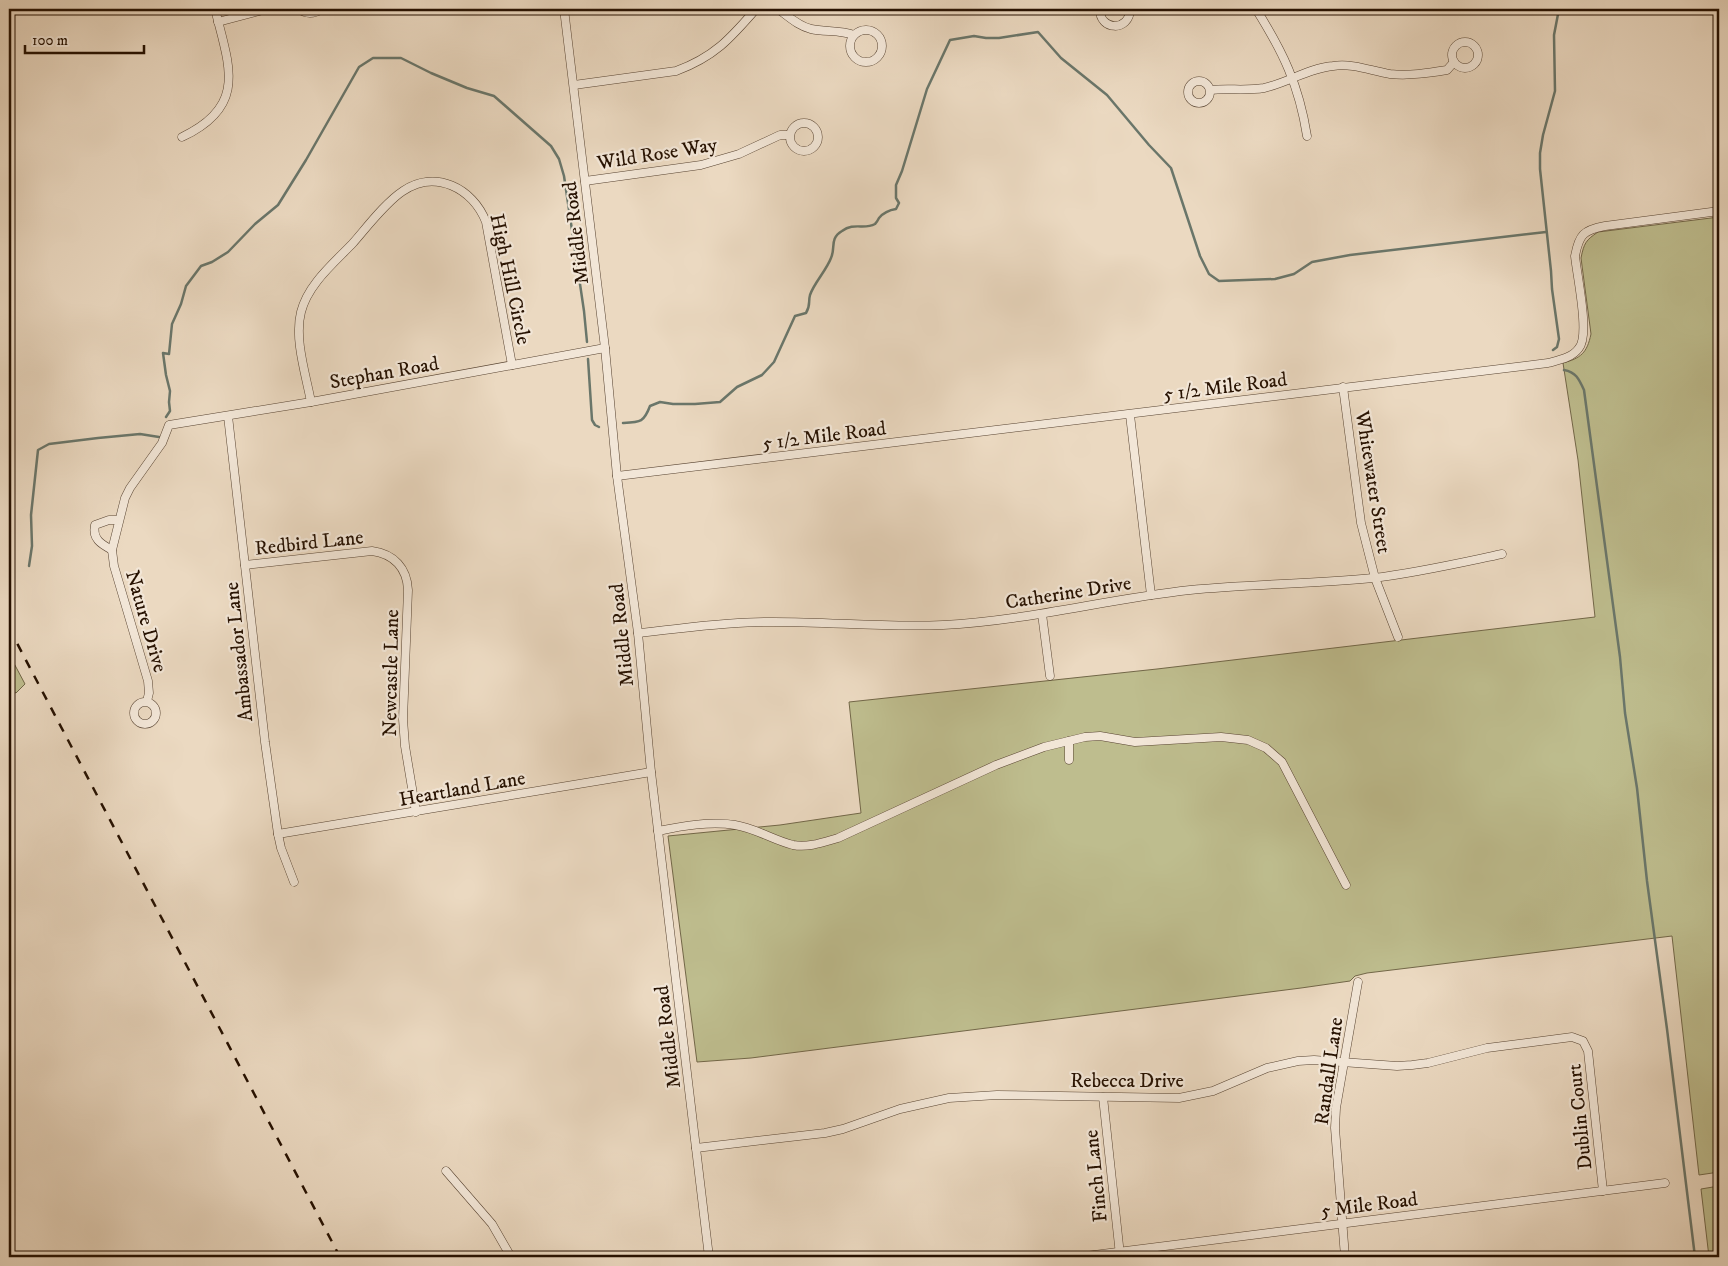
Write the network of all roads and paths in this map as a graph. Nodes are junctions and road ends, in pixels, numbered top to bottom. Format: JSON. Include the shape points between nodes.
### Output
{"nodes":[{"id":1,"x":215,"y":9,"type":"edge"},
{"id":2,"x":267,"y":9,"type":"edge"},
{"id":3,"x":299,"y":9,"type":"edge"},
{"id":4,"x":322,"y":9,"type":"edge"},
{"id":5,"x":564,"y":9,"type":"edge"},
{"id":6,"x":756,"y":9,"type":"edge"},
{"id":7,"x":778,"y":9,"type":"edge"},
{"id":8,"x":1100,"y":9,"type":"edge"},
{"id":9,"x":1130,"y":9,"type":"edge"},
{"id":10,"x":1256,"y":9,"type":"edge"},
{"id":11,"x":218,"y":22,"type":"junction"},
{"id":12,"x":854,"y":35,"type":"junction"},
{"id":13,"x":1454,"y":62,"type":"dead end"},
{"id":14,"x":1293,"y":78,"type":"junction"},
{"id":15,"x":574,"y":85,"type":"junction"},
{"id":16,"x":1210,"y":90,"type":"dead end"},
{"id":17,"x":790,"y":135,"type":"dead end"},
{"id":18,"x":1308,"y":136,"type":"dead end"},
{"id":19,"x":182,"y":137,"type":"dead end"},
{"id":20,"x":585,"y":181,"type":"junction"},
{"id":21,"x":1719,"y":211,"type":"edge"},
{"id":22,"x":605,"y":348,"type":"junction"},
{"id":23,"x":512,"y":365,"type":"junction"},
{"id":24,"x":1343,"y":387,"type":"junction"},
{"id":25,"x":311,"y":402,"type":"junction"},
{"id":26,"x":1130,"y":415,"type":"junction"},
{"id":27,"x":228,"y":416,"type":"junction"},
{"id":28,"x":169,"y":425,"type":"joint"},
{"id":29,"x":617,"y":476,"type":"junction"},
{"id":30,"x":118,"y":520,"type":"junction"},
{"id":31,"x":112,"y":550,"type":"junction"},
{"id":32,"x":1502,"y":554,"type":"dead end"},
{"id":33,"x":245,"y":565,"type":"junction"},
{"id":34,"x":401,"y":566,"type":"joint"},
{"id":35,"x":1375,"y":578,"type":"junction"},
{"id":36,"x":1150,"y":595,"type":"junction"},
{"id":37,"x":1042,"y":614,"type":"junction"},
{"id":38,"x":638,"y":633,"type":"junction"},
{"id":39,"x":1398,"y":637,"type":"dead end"},
{"id":40,"x":1050,"y":676,"type":"dead end"},
{"id":41,"x":147,"y":701,"type":"dead end"},
{"id":42,"x":1069,"y":741,"type":"junction"},
{"id":43,"x":1069,"y":760,"type":"dead end"},
{"id":44,"x":651,"y":772,"type":"junction"},
{"id":45,"x":416,"y":812,"type":"junction"},
{"id":46,"x":658,"y":831,"type":"junction"},
{"id":47,"x":278,"y":834,"type":"junction"},
{"id":48,"x":294,"y":882,"type":"dead end"},
{"id":49,"x":1346,"y":886,"type":"dead end"},
{"id":50,"x":1358,"y":982,"type":"dead end"},
{"id":51,"x":1585,"y":1038,"type":"joint"},
{"id":52,"x":1344,"y":1062,"type":"junction"},
{"id":53,"x":1102,"y":1097,"type":"junction"},
{"id":54,"x":696,"y":1148,"type":"junction"},
{"id":55,"x":446,"y":1171,"type":"dead end"},
{"id":56,"x":1665,"y":1183,"type":"dead end"},
{"id":57,"x":1603,"y":1191,"type":"junction"},
{"id":58,"x":1341,"y":1224,"type":"junction"},
{"id":59,"x":1120,"y":1255,"type":"edge"},
{"id":60,"x":511,"y":1257,"type":"edge"},
{"id":61,"x":709,"y":1257,"type":"edge"},
{"id":62,"x":1078,"y":1257,"type":"edge"},
{"id":63,"x":1345,"y":1257,"type":"edge"}],
"edges":[{"from":1,"to":11,"type":"street"},
{"from":2,"to":11,"type":"street"},
{"from":3,"to":4,"type":"street","via":[[311,14]]},
{"from":5,"to":15,"type":"street","name":"Middle Road"},
{"from":6,"to":15,"type":"street","via":[[719,48],[688,67],[676,72]]},
{"from":7,"to":12,"type":"street","via":[[804,27]]},
{"from":8,"to":9,"type":"street","via":[[1104,22],[1113,26],[1123,24]]},
{"from":10,"to":14,"type":"street"},
{"from":11,"to":19,"type":"street","via":[[229,68],[226,96],[208,122]]},
{"from":12,"to":12,"type":"street","via":[[850,45],[856,59],[866,62],[880,55],[882,44],[873,31],[863,30]]},
{"from":13,"to":14,"type":"street","via":[[1447,70],[1402,75],[1345,65],[1333,66]]},
{"from":14,"to":16,"type":"street","via":[[1253,90]]},
{"from":14,"to":18,"type":"street"},
{"from":15,"to":20,"type":"street","name":"Middle Road"},
{"from":17,"to":20,"type":"street","name":"Wild Rose Way","via":[[780,135],[739,154],[701,165]]},
{"from":20,"to":22,"type":"street","name":"Middle Road"},
{"from":21,"to":24,"type":"street","name":"5 1/2 Mile Road","via":[[1592,228],[1582,234],[1575,256],[1584,340],[1572,355],[1548,363]]},
{"from":22,"to":23,"type":"street","name":"Stephan Road"},
{"from":22,"to":29,"type":"street","name":"Middle Road"},
{"from":23,"to":25,"type":"street","name":"Stephan Road"},
{"from":23,"to":25,"type":"street","name":"High Hill Circle","via":[[482,212],[470,196],[453,185],[423,182],[396,196],[319,280],[305,301],[299,338]]},
{"from":24,"to":26,"type":"street","name":"5 1/2 Mile Road"},
{"from":24,"to":35,"type":"street","name":"Whitewater Street","via":[[1361,523]]},
{"from":25,"to":27,"type":"street","name":"Stephan Road"},
{"from":26,"to":29,"type":"street","name":"5 1/2 Mile Road"},
{"from":26,"to":36,"type":"street"},
{"from":27,"to":28,"type":"street","name":"Stephan Road"},
{"from":27,"to":33,"type":"street","name":"Ambassador Lane"},
{"from":28,"to":30,"type":"street","name":"Nature Drive","via":[[162,443],[130,488]]},
{"from":29,"to":38,"type":"street","name":"Middle Road"},
{"from":30,"to":31,"type":"street","name":"Nature Drive"},
{"from":30,"to":31,"type":"street","name":"Nature Drive","via":[[95,525],[95,537]]},
{"from":31,"to":41,"type":"street","name":"Nature Drive","via":[[148,681]]},
{"from":32,"to":35,"type":"street","name":"Catherine Drive"},
{"from":33,"to":34,"type":"street","name":"Redbird Lane","via":[[372,551],[388,555]]},
{"from":33,"to":47,"type":"street","name":"Ambassador Lane"},
{"from":34,"to":45,"type":"street","name":"Newcastle Lane","via":[[408,581],[403,719]]},
{"from":35,"to":36,"type":"street","name":"Catherine Drive"},
{"from":35,"to":39,"type":"street","name":"Whitewater Street"},
{"from":36,"to":37,"type":"street","name":"Catherine Drive"},
{"from":37,"to":38,"type":"street","name":"Catherine Drive","via":[[944,625],[762,622]]},
{"from":37,"to":40,"type":"street"},
{"from":38,"to":44,"type":"street","name":"Middle Road"},
{"from":42,"to":43,"type":"street"},
{"from":42,"to":46,"type":"street","via":[[996,765],[838,838],[816,845],[794,845],[734,825],[707,824]]},
{"from":42,"to":49,"type":"street","via":[[1100,736],[1135,742],[1221,736],[1248,740],[1266,748],[1282,762]]},
{"from":44,"to":45,"type":"street","name":"Heartland Lane"},
{"from":44,"to":46,"type":"street","name":"Middle Road"},
{"from":45,"to":47,"type":"street","name":"Heartland Lane"},
{"from":46,"to":54,"type":"street","name":"Middle Road"},
{"from":47,"to":48,"type":"street","name":"Ambassador Lane"},
{"from":50,"to":52,"type":"street","name":"Randall Lane"},
{"from":51,"to":52,"type":"street","name":"Rebecca Drive","via":[[1500,1046],[1412,1065]]},
{"from":51,"to":57,"type":"street","name":"Dublin Court"},
{"from":52,"to":53,"type":"street","name":"Rebecca Drive","via":[[1314,1060],[1282,1064],[1197,1096]]},
{"from":52,"to":58,"type":"street","name":"Randall Lane","via":[[1335,1128]]},
{"from":53,"to":54,"type":"street","name":"Rebecca Drive","via":[[949,1098],[900,1109],[825,1133]]},
{"from":53,"to":59,"type":"street","name":"Finch Lane"},
{"from":54,"to":61,"type":"street","name":"Middle Road"},
{"from":55,"to":60,"type":"street","via":[[492,1224]]},
{"from":56,"to":57,"type":"street","name":"5 Mile Road"},
{"from":57,"to":58,"type":"street","name":"5 Mile Road"},
{"from":58,"to":59,"type":"street","name":"5 Mile Road"},
{"from":58,"to":63,"type":"street","name":"Randall Lane"},
{"from":59,"to":62,"type":"street","name":"5 Mile Road"}]}
